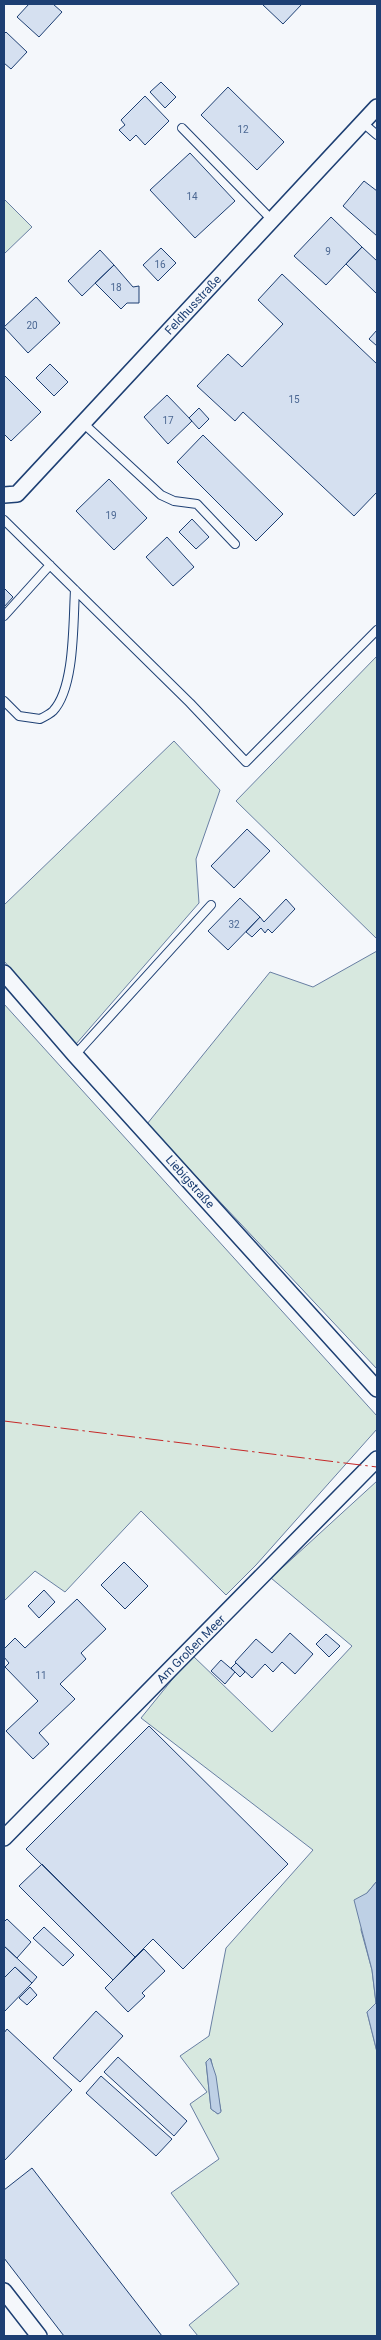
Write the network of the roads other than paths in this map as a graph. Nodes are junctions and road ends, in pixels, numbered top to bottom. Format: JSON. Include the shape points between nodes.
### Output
{"nodes":[{"id":1,"x":377,"y":107,"type":"edge"},
{"id":2,"x":363,"y":123,"type":"junction"},
{"id":3,"x":182,"y":128,"type":"dead end"},
{"id":4,"x":377,"y":135,"type":"edge"},
{"id":5,"x":272,"y":220,"type":"junction"},
{"id":6,"x":83,"y":422,"type":"junction"},
{"id":7,"x":4,"y":494,"type":"edge"},
{"id":8,"x":4,"y":520,"type":"edge"},
{"id":9,"x":235,"y":544,"type":"dead end"},
{"id":10,"x":50,"y":565,"type":"junction"},
{"id":11,"x":75,"y":590,"type":"junction"},
{"id":12,"x":4,"y":616,"type":"edge"},
{"id":13,"x":377,"y":630,"type":"edge"},
{"id":14,"x":4,"y":701,"type":"edge"},
{"id":15,"x":211,"y":905,"type":"dead end"},
{"id":16,"x":4,"y":973,"type":"edge"},
{"id":17,"x":75,"y":1055,"type":"junction"},
{"id":18,"x":377,"y":1389,"type":"edge"},
{"id":19,"x":377,"y":1459,"type":"edge"},
{"id":20,"x":4,"y":1838,"type":"edge"},
{"id":21,"x":4,"y":2291,"type":"edge"},
{"id":22,"x":39,"y":2336,"type":"edge"}],
"edges":[{"from":1,"to":2,"type":"street","name":"Feldhusstraße"},
{"from":2,"to":4,"type":"lane"},
{"from":2,"to":5,"type":"street","name":"Feldhusstraße"},
{"from":3,"to":5,"type":"lane"},
{"from":5,"to":6,"type":"street","name":"Feldhusstraße"},
{"from":6,"to":7,"type":"street","name":"Feldhusstraße","via":[[17,494]]},
{"from":6,"to":9,"type":"lane","via":[[161,495],[174,501],[198,504]]},
{"from":8,"to":10,"type":"lane"},
{"from":10,"to":11,"type":"lane"},
{"from":10,"to":12,"type":"lane"},
{"from":11,"to":13,"type":"lane","via":[[246,762]]},
{"from":11,"to":14,"type":"lane","via":[[72,664],[54,710],[40,719],[19,716]]},
{"from":15,"to":17,"type":"lane"},
{"from":16,"to":17,"type":"street","name":"Liebigstraße"},
{"from":17,"to":18,"type":"street","name":"Liebigstraße"},
{"from":19,"to":20,"type":"street","name":"Am Großen Meer"},
{"from":21,"to":22,"type":"street"}]}
